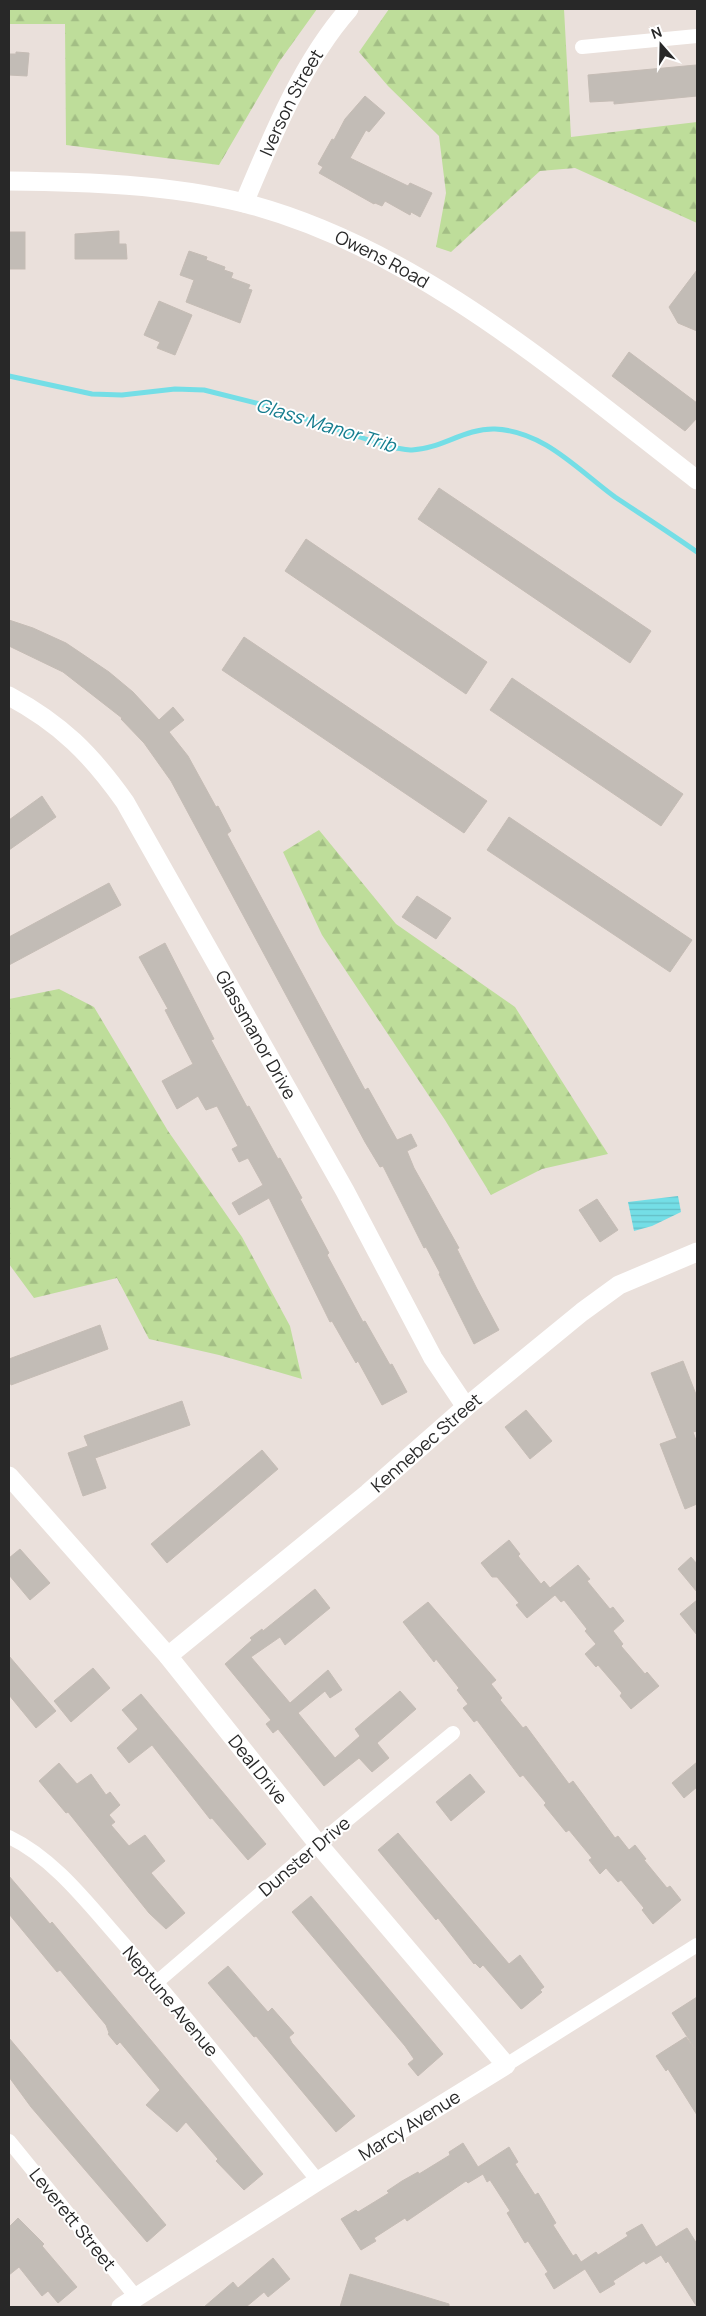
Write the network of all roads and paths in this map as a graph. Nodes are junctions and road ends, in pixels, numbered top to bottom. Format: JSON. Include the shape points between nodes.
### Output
{"nodes":[{"id":1,"x":349,"y":9,"type":"edge"},
{"id":2,"x":697,"y":36,"type":"edge"},
{"id":3,"x":582,"y":47,"type":"dead end"},
{"id":4,"x":9,"y":181,"type":"edge"},
{"id":5,"x":244,"y":203,"type":"junction"},
{"id":6,"x":697,"y":480,"type":"edge"},
{"id":7,"x":9,"y":696,"type":"edge"},
{"id":8,"x":697,"y":1252,"type":"edge"},
{"id":9,"x":466,"y":1406,"type":"junction"},
{"id":10,"x":9,"y":1476,"type":"edge"},
{"id":11,"x":168,"y":1656,"type":"junction"},
{"id":12,"x":453,"y":1733,"type":"dead end"},
{"id":13,"x":9,"y":1837,"type":"edge"},
{"id":14,"x":318,"y":1844,"type":"junction"},
{"id":15,"x":697,"y":1946,"type":"edge"},
{"id":16,"x":157,"y":1982,"type":"junction"},
{"id":17,"x":506,"y":2065,"type":"junction"},
{"id":18,"x":9,"y":2141,"type":"edge"},
{"id":19,"x":318,"y":2181,"type":"junction"},
{"id":20,"x":129,"y":2302,"type":"edge"}],
"edges":[{"from":1,"to":5,"type":"street","name":"Iverson Street","via":[[299,82]]},
{"from":2,"to":3,"type":"street"},
{"from":4,"to":5,"type":"street","name":"Owens Road","via":[[128,185]]},
{"from":5,"to":6,"type":"street","name":"Owens Road","via":[[344,239],[403,268],[526,348]]},
{"from":7,"to":9,"type":"street","name":"Glassmanor Drive","via":[[39,712],[75,740],[125,802],[312,1132],[433,1358]]},
{"from":8,"to":9,"type":"street","name":"Kennebec Street","via":[[619,1286]]},
{"from":9,"to":11,"type":"street","name":"Kennebec Street","via":[[368,1493]]},
{"from":10,"to":11,"type":"street","name":"Deal Drive"},
{"from":11,"to":14,"type":"street","name":"Deal Drive"},
{"from":12,"to":14,"type":"street","name":"Dunster Drive"},
{"from":13,"to":16,"type":"street","name":"Neptune Avenue","via":[[47,1863],[83,1898]]},
{"from":14,"to":16,"type":"street","name":"Dunster Drive"},
{"from":14,"to":17,"type":"street","name":"Deal Drive"},
{"from":15,"to":17,"type":"street","name":"Marcy Avenue"},
{"from":16,"to":19,"type":"street","name":"Neptune Avenue"},
{"from":17,"to":19,"type":"street","name":"Marcy Avenue"},
{"from":18,"to":20,"type":"street","name":"Leverett Street"},
{"from":19,"to":20,"type":"street","name":"Marcy Avenue"}]}
